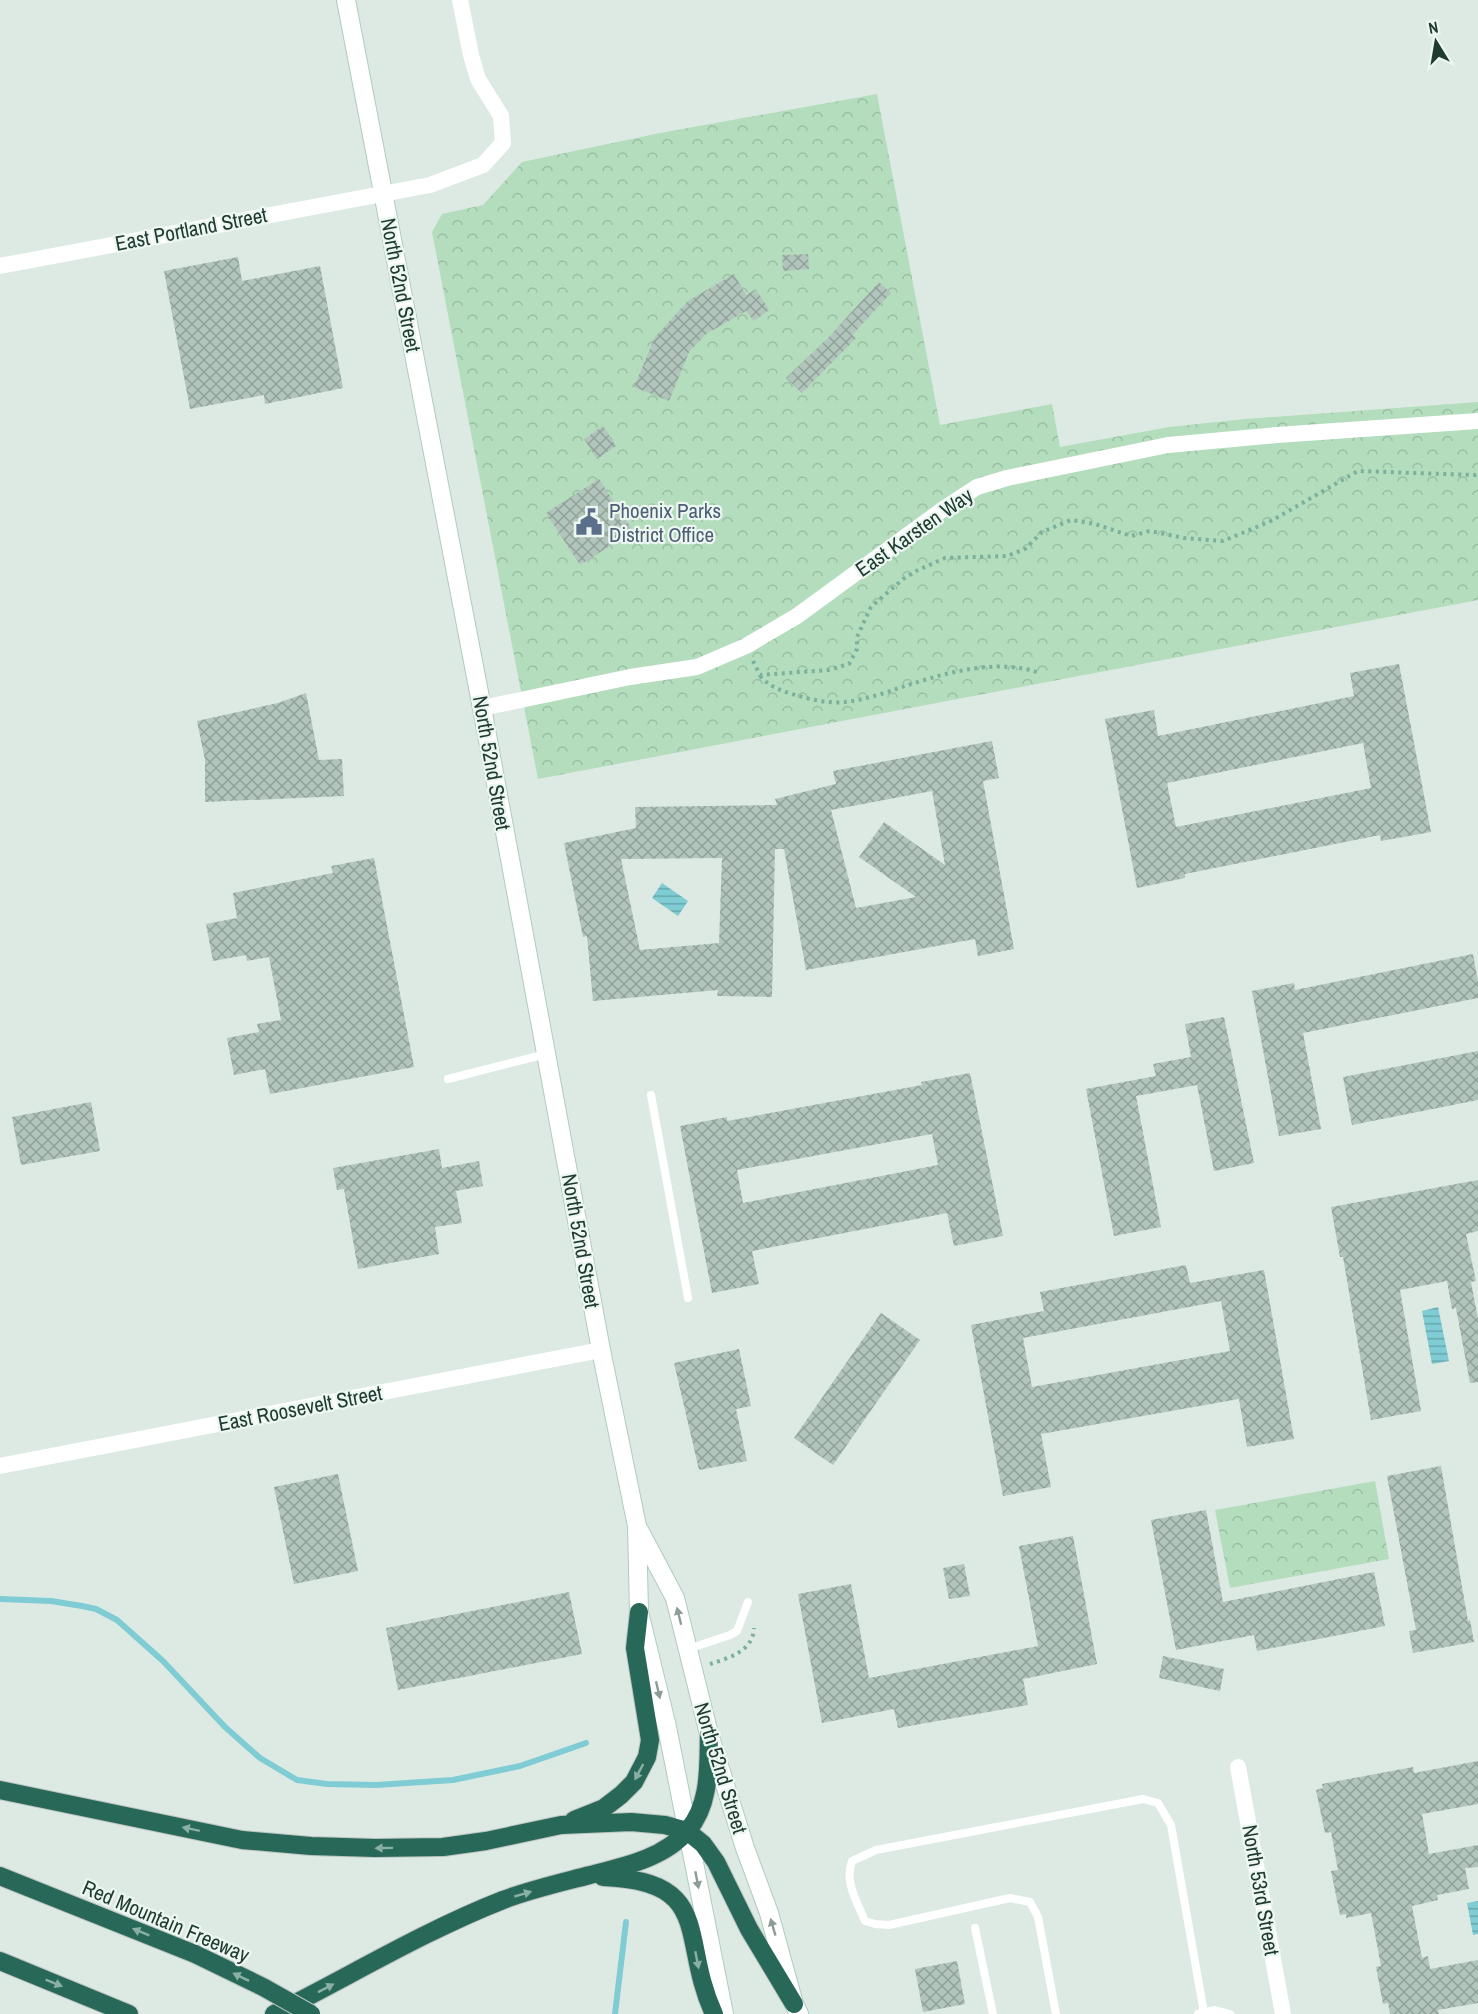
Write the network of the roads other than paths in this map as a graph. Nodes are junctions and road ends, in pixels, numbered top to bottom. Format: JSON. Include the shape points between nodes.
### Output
{"nodes":[{"id":1,"x":346,"y":0,"type":"edge"},
{"id":2,"x":460,"y":0,"type":"edge"},
{"id":3,"x":383,"y":193,"type":"junction"},
{"id":4,"x":0,"y":266,"type":"edge"},
{"id":5,"x":1478,"y":421,"type":"edge"},
{"id":6,"x":482,"y":708,"type":"junction"},
{"id":7,"x":546,"y":1054,"type":"junction"},
{"id":8,"x":448,"y":1079,"type":"dead end"},
{"id":9,"x":651,"y":1095,"type":"dead end"},
{"id":10,"x":688,"y":1298,"type":"dead end"},
{"id":11,"x":600,"y":1350,"type":"junction"},
{"id":12,"x":0,"y":1466,"type":"edge"},
{"id":13,"x":637,"y":1526,"type":"junction"},
{"id":14,"x":748,"y":1602,"type":"dead end"},
{"id":15,"x":639,"y":1612,"type":"junction"},
{"id":16,"x":688,"y":1649,"type":"junction"},
{"id":17,"x":709,"y":1734,"type":"junction"},
{"id":18,"x":1238,"y":1767,"type":"dead end"},
{"id":19,"x":0,"y":1790,"type":"edge"},
{"id":20,"x":561,"y":1825,"type":"junction"},
{"id":21,"x":687,"y":1831,"type":"junction"},
{"id":22,"x":0,"y":1876,"type":"edge"},
{"id":23,"x":583,"y":1877,"type":"junction"},
{"id":24,"x":975,"y":1928,"type":"dead end"},
{"id":25,"x":0,"y":1961,"type":"edge"},
{"id":26,"x":796,"y":2009,"type":"edge"},
{"id":27,"x":126,"y":2012,"type":"edge"},
{"id":28,"x":1201,"y":2013,"type":"edge"},
{"id":29,"x":274,"y":2014,"type":"edge"},
{"id":30,"x":311,"y":2014,"type":"edge"},
{"id":31,"x":714,"y":2014,"type":"edge"},
{"id":32,"x":724,"y":2014,"type":"edge"},
{"id":33,"x":993,"y":2014,"type":"edge"},
{"id":34,"x":1056,"y":2014,"type":"edge"},
{"id":35,"x":1230,"y":2014,"type":"edge"},
{"id":36,"x":1283,"y":2014,"type":"edge"}],
"edges":[{"from":1,"to":3,"type":"main road","name":"North 52nd Street"},
{"from":2,"to":3,"type":"street","name":"East Portland Street","via":[[478,79],[501,116],[503,143],[483,165],[430,185]]},
{"from":3,"to":4,"type":"street","name":"East Portland Street"},
{"from":3,"to":6,"type":"main road","name":"North 52nd Street"},
{"from":5,"to":6,"type":"street","name":"East Karsten Way","via":[[1168,445],[1007,478],[977,488],[942,510],[797,616],[746,646],[697,668],[630,677]]},
{"from":6,"to":7,"type":"main road","name":"North 52nd Street"},
{"from":7,"to":8,"type":"lane"},
{"from":7,"to":11,"type":"main road","name":"North 52nd Street"},
{"from":9,"to":10,"type":"lane"},
{"from":11,"to":12,"type":"street","name":"East Roosevelt Street"},
{"from":11,"to":13,"type":"main road","name":"North 52nd Street"},
{"from":13,"to":15,"type":"main road","name":"North 52nd Street"},
{"from":16,"to":13,"type":"main road","name":"North 52nd Street","one_way":true,"via":[[675,1598]]},
{"from":14,"to":16,"type":"lane","via":[[737,1631]]},
{"from":15,"to":20,"type":"highway","one_way":true,"via":[[635,1647],[650,1740],[647,1757],[634,1782],[621,1795],[604,1808]]},
{"from":15,"to":21,"type":"main road","name":"North 52nd Street","one_way":true},
{"from":16,"to":17,"type":"main road","name":"North 52nd Street"},
{"from":17,"to":21,"type":"highway","via":[[708,1782],[696,1819]]},
{"from":26,"to":17,"type":"main road","name":"North 52nd Street","one_way":true,"via":[[769,1913]]},
{"from":18,"to":36,"type":"street","name":"North 53rd Street"},
{"from":20,"to":19,"type":"highway","one_way":true,"via":[[443,1847],[311,1846],[242,1840]]},
{"from":20,"to":21,"type":"highway","via":[[631,1822]]},
{"from":21,"to":23,"type":"highway","via":[[632,1865]]},
{"from":21,"to":26,"type":"highway","via":[[716,1862],[749,1929]]},
{"from":21,"to":32,"type":"main road","name":"North 52nd Street","one_way":true},
{"from":30,"to":22,"type":"highway","name":"Red Mountain Freeway","one_way":true,"bridge":true,"via":[[195,1954]]},
{"from":29,"to":23,"type":"highway","one_way":true,"via":[[504,1899]]},
{"from":23,"to":31,"type":"highway","one_way":true,"via":[[640,1880],[678,1900],[690,1926],[703,1992]]},
{"from":24,"to":33,"type":"lane"},
{"from":25,"to":27,"type":"highway","one_way":true},
{"from":28,"to":34,"type":"lane","via":[[1171,1825],[1158,1803],[1143,1798],[876,1850],[852,1861],[850,1883],[865,1921],[875,1924],[889,1925],[1011,1898],[1030,1902],[1038,1917]]},
{"from":28,"to":35,"type":"lane","via":[[1215,2010]]}]}
